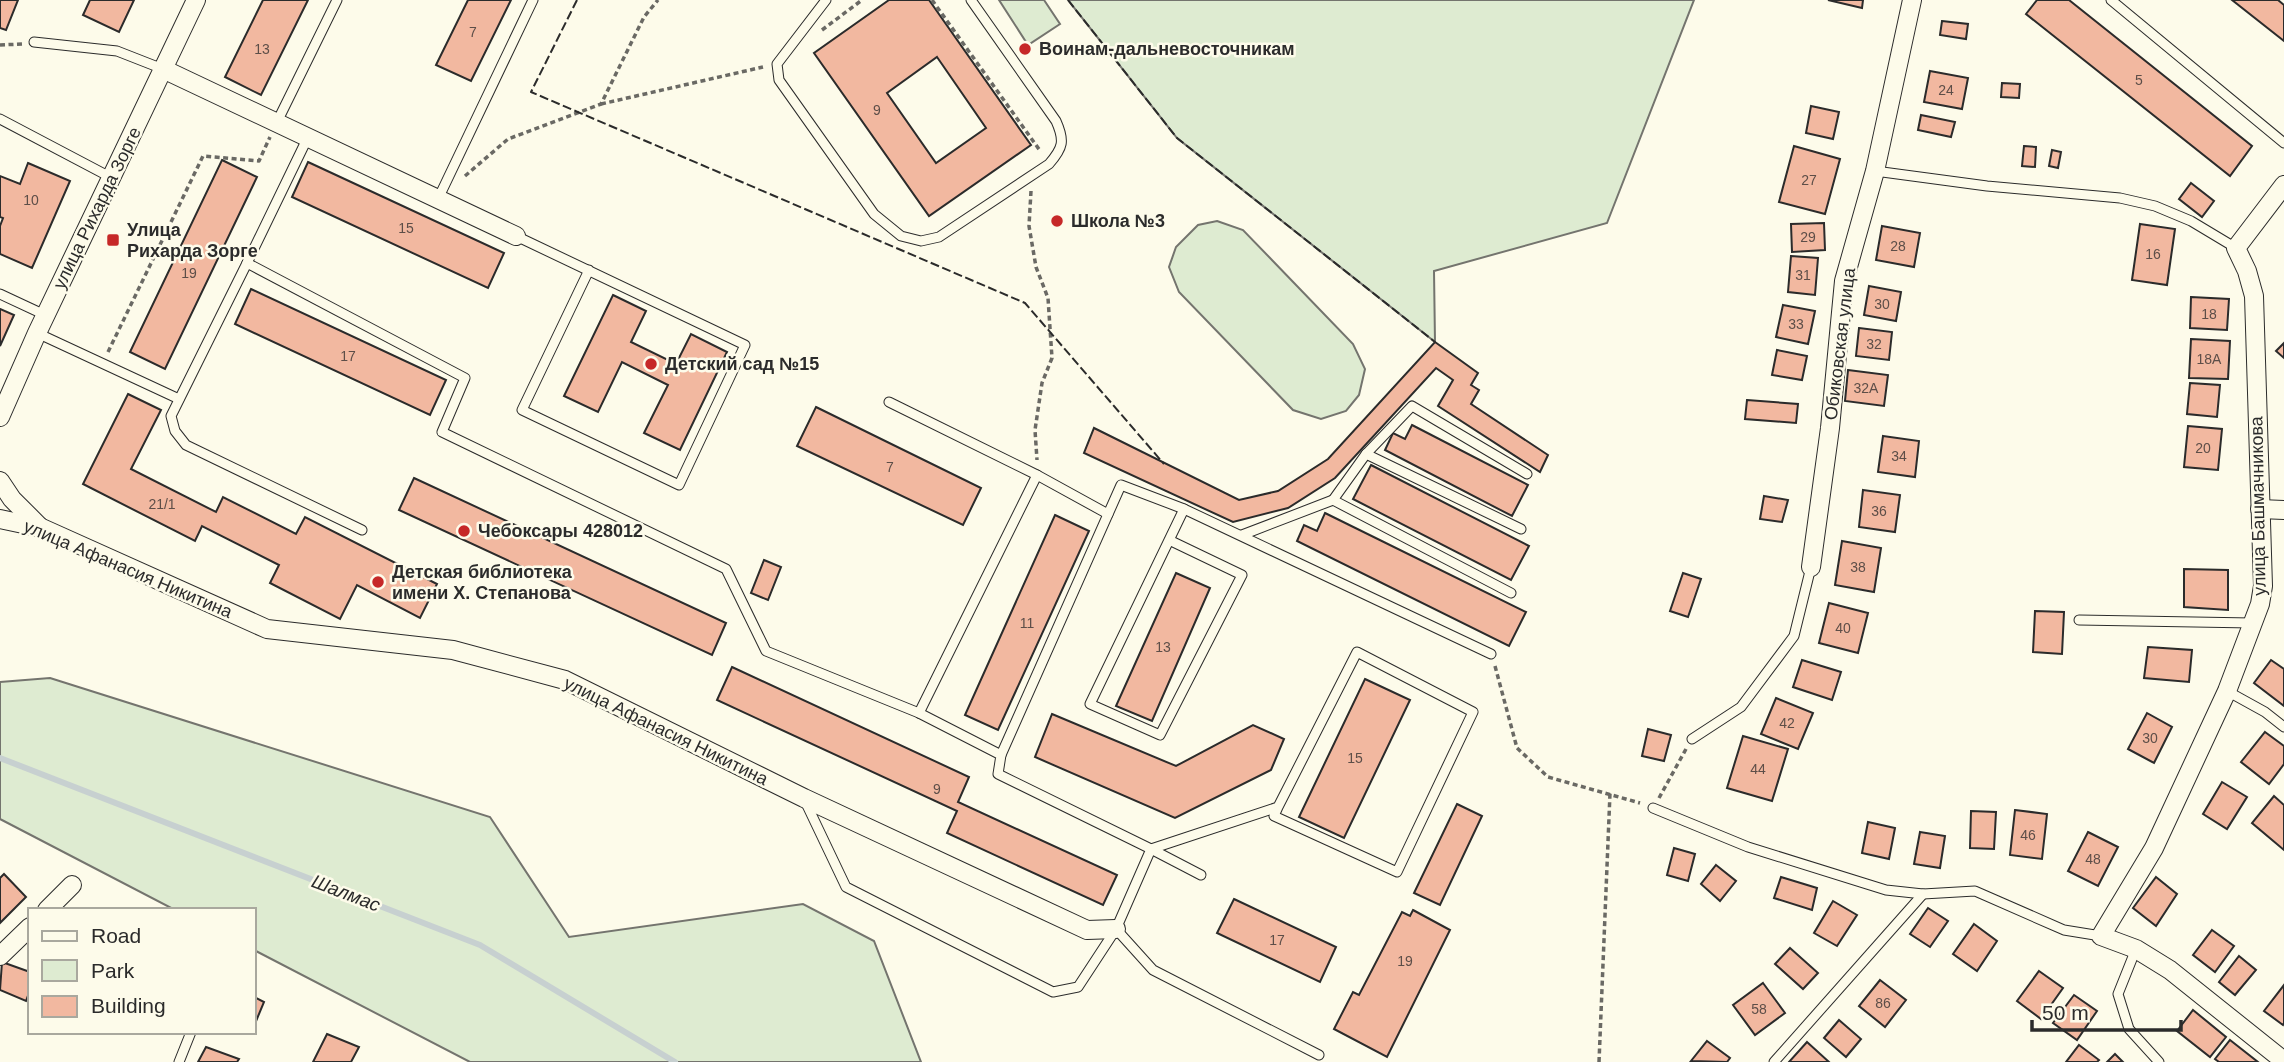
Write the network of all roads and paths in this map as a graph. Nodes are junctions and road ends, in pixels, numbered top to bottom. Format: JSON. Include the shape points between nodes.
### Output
{"nodes":[{"id":1,"x":196,"y":0,"type":"edge"},
{"id":2,"x":337,"y":0,"type":"edge"},
{"id":3,"x":533,"y":0,"type":"edge"},
{"id":4,"x":657,"y":0,"type":"edge"},
{"id":5,"x":826,"y":0,"type":"edge"},
{"id":6,"x":932,"y":0,"type":"edge"},
{"id":7,"x":971,"y":0,"type":"edge"},
{"id":8,"x":1912,"y":0,"type":"edge"},
{"id":9,"x":2111,"y":0,"type":"edge"},
{"id":10,"x":34,"y":42,"type":"joint"},
{"id":11,"x":0,"y":45,"type":"edge"},
{"id":12,"x":777,"y":64,"type":"junction"},
{"id":13,"x":163,"y":69,"type":"junction"},
{"id":14,"x":601,"y":104,"type":"junction"},
{"id":15,"x":0,"y":119,"type":"edge"},
{"id":16,"x":277,"y":122,"type":"junction"},
{"id":17,"x":308,"y":137,"type":"junction"},
{"id":18,"x":2284,"y":143,"type":"edge"},
{"id":19,"x":1049,"y":164,"type":"junction"},
{"id":20,"x":1875,"y":171,"type":"junction"},
{"id":21,"x":1032,"y":175,"type":"junction"},
{"id":22,"x":111,"y":178,"type":"junction"},
{"id":23,"x":2284,"y":185,"type":"edge"},
{"id":24,"x":438,"y":198,"type":"junction"},
{"id":25,"x":516,"y":236,"type":"joint"},
{"id":26,"x":2236,"y":248,"type":"junction"},
{"id":27,"x":247,"y":264,"type":"junction"},
{"id":28,"x":589,"y":270,"type":"junction"},
{"id":29,"x":0,"y":294,"type":"edge"},
{"id":30,"x":46,"y":315,"type":"junction"},
{"id":31,"x":37,"y":333,"type":"junction"},
{"id":32,"x":103,"y":364,"type":"junction"},
{"id":33,"x":179,"y":399,"type":"junction"},
{"id":34,"x":889,"y":402,"type":"dead end"},
{"id":35,"x":0,"y":417,"type":"edge"},
{"id":36,"x":1366,"y":454,"type":"junction"},
{"id":37,"x":1527,"y":474,"type":"dead end"},
{"id":38,"x":1037,"y":475,"type":"junction"},
{"id":39,"x":0,"y":481,"type":"edge"},
{"id":40,"x":1332,"y":500,"type":"junction"},
{"id":41,"x":1184,"y":509,"type":"junction"},
{"id":42,"x":2260,"y":509,"type":"junction"},
{"id":43,"x":2284,"y":510,"type":"edge"},
{"id":44,"x":1108,"y":514,"type":"junction"},
{"id":45,"x":0,"y":519,"type":"edge"},
{"id":46,"x":42,"y":528,"type":"junction"},
{"id":47,"x":1521,"y":529,"type":"dead end"},
{"id":48,"x":362,"y":530,"type":"dead end"},
{"id":49,"x":1242,"y":535,"type":"junction"},
{"id":50,"x":1169,"y":540,"type":"junction"},
{"id":51,"x":1811,"y":567,"type":"joint"},
{"id":52,"x":1511,"y":593,"type":"dead end"},
{"id":53,"x":2079,"y":620,"type":"dead end"},
{"id":54,"x":2253,"y":623,"type":"junction"},
{"id":55,"x":1491,"y":654,"type":"joint"},
{"id":56,"x":2227,"y":691,"type":"junction"},
{"id":57,"x":919,"y":713,"type":"junction"},
{"id":58,"x":2284,"y":727,"type":"edge"},
{"id":59,"x":1692,"y":739,"type":"joint"},
{"id":60,"x":1001,"y":755,"type":"junction"},
{"id":61,"x":1610,"y":793,"type":"junction"},
{"id":62,"x":804,"y":798,"type":"junction"},
{"id":63,"x":1278,"y":807,"type":"junction"},
{"id":64,"x":1653,"y":808,"type":"junction"},
{"id":65,"x":1151,"y":849,"type":"junction"},
{"id":66,"x":1201,"y":875,"type":"dead end"},
{"id":67,"x":72,"y":885,"type":"dead end"},
{"id":68,"x":1923,"y":894,"type":"junction"},
{"id":69,"x":49,"y":908,"type":"edge"},
{"id":70,"x":28,"y":929,"type":"edge"},
{"id":71,"x":1116,"y":929,"type":"junction"},
{"id":72,"x":2101,"y":936,"type":"junction"},
{"id":73,"x":2136,"y":949,"type":"junction"},
{"id":74,"x":0,"y":956,"type":"edge"},
{"id":75,"x":190,"y":1034,"type":"edge"},
{"id":76,"x":1320,"y":1055,"type":"dead end"},
{"id":77,"x":2284,"y":1061,"type":"edge"},
{"id":78,"x":179,"y":1062,"type":"edge"},
{"id":79,"x":1599,"y":1062,"type":"edge"},
{"id":80,"x":1774,"y":1062,"type":"edge"},
{"id":81,"x":2159,"y":1062,"type":"edge"}],
"edges":[{"from":1,"to":13,"type":"street","name":"улица Рихарда Зорге"},
{"from":2,"to":16,"type":"lane"},
{"from":3,"to":24,"type":"lane"},
{"from":4,"to":14,"type":"path"},
{"from":5,"to":12,"type":"lane"},
{"from":6,"to":19,"type":"path"},
{"from":7,"to":19,"type":"lane","via":[[1056,121],[1062,134],[1061,150]]},
{"from":8,"to":20,"type":"street","name":"Обиковская улица"},
{"from":9,"to":18,"type":"lane"},
{"from":10,"to":11,"type":"path"},
{"from":10,"to":13,"type":"lane","via":[[117,51]]},
{"from":12,"to":14,"type":"path"},
{"from":12,"to":21,"type":"lane","via":[[779,80],[874,214],[901,236],[921,242],[939,237]]},
{"from":13,"to":16,"type":"street"},
{"from":13,"to":22,"type":"street","name":"улица Рихарда Зорге"},
{"from":14,"to":24,"type":"path","via":[[508,139]]},
{"from":15,"to":22,"type":"lane"},
{"from":16,"to":17,"type":"street"},
{"from":16,"to":32,"type":"path","via":[[259,161],[203,156]]},
{"from":17,"to":24,"type":"street"},
{"from":17,"to":27,"type":"lane"},
{"from":19,"to":21,"type":"lane"},
{"from":20,"to":26,"type":"lane","via":[[2144,203],[2191,221]]},
{"from":20,"to":51,"type":"street","name":"Обиковская улица","via":[[1844,281]]},
{"from":21,"to":38,"type":"path","via":[[1029,226],[1036,267],[1048,298],[1052,358],[1042,383],[1035,430]]},
{"from":22,"to":30,"type":"street","name":"улица Рихарда Зорге"},
{"from":23,"to":26,"type":"street"},
{"from":24,"to":25,"type":"street"},
{"from":25,"to":28,"type":"lane"},
{"from":26,"to":42,"type":"street","name":"улица Башмачникова","via":[[2254,296]]},
{"from":27,"to":33,"type":"lane"},
{"from":27,"to":57,"type":"lane","via":[[465,378],[442,432],[726,569],[766,651]]},
{"from":28,"to":28,"type":"lane","via":[[745,345],[679,485],[522,410]]},
{"from":29,"to":30,"type":"lane"},
{"from":30,"to":31,"type":"street","name":"улица Рихарда Зорге"},
{"from":31,"to":32,"type":"lane"},
{"from":31,"to":35,"type":"street","name":"улица Рихарда Зорге"},
{"from":32,"to":33,"type":"lane"},
{"from":33,"to":48,"type":"lane","via":[[171,416],[186,445]]},
{"from":34,"to":38,"type":"lane"},
{"from":36,"to":37,"type":"lane","via":[[1412,407]]},
{"from":36,"to":40,"type":"lane"},
{"from":36,"to":47,"type":"lane"},
{"from":38,"to":44,"type":"lane"},
{"from":38,"to":57,"type":"lane"},
{"from":39,"to":46,"type":"street"},
{"from":40,"to":49,"type":"lane"},
{"from":40,"to":52,"type":"lane"},
{"from":41,"to":44,"type":"lane","via":[[1121,485]]},
{"from":41,"to":49,"type":"lane"},
{"from":41,"to":50,"type":"lane"},
{"from":42,"to":43,"type":"street"},
{"from":42,"to":54,"type":"street","name":"улица Башмачникова","via":[[2263,586]]},
{"from":44,"to":60,"type":"lane"},
{"from":45,"to":46,"type":"street","name":"улица Афанасия Никитина"},
{"from":46,"to":62,"type":"street","name":"улица Афанасия Никитина","via":[[267,629],[453,650],[565,680]]},
{"from":49,"to":55,"type":"lane"},
{"from":50,"to":50,"type":"lane","via":[[1090,704],[1160,735],[1242,575]]},
{"from":51,"to":59,"type":"lane","via":[[1794,636],[1741,707]]},
{"from":53,"to":54,"type":"lane"},
{"from":54,"to":56,"type":"street","name":"улица Башмачникова"},
{"from":55,"to":61,"type":"path","via":[[1517,748],[1548,777]]},
{"from":56,"to":58,"type":"lane"},
{"from":56,"to":72,"type":"street","name":"улица Башмачникова","via":[[2154,848]]},
{"from":57,"to":60,"type":"lane"},
{"from":59,"to":64,"type":"path"},
{"from":60,"to":65,"type":"lane","via":[[998,774]]},
{"from":61,"to":64,"type":"path"},
{"from":61,"to":79,"type":"path"},
{"from":62,"to":71,"type":"street","name":"улица Афанасия Никитина","via":[[1087,930]]},
{"from":62,"to":71,"type":"lane","via":[[846,887],[1053,992],[1078,987]]},
{"from":63,"to":63,"type":"lane","via":[[1357,652],[1473,712],[1397,872],[1274,816]]},
{"from":63,"to":65,"type":"lane"},
{"from":64,"to":68,"type":"lane","via":[[1748,847],[1886,890]]},
{"from":65,"to":66,"type":"lane"},
{"from":65,"to":71,"type":"lane"},
{"from":67,"to":69,"type":"street"},
{"from":68,"to":72,"type":"lane","via":[[1975,891],[2064,930]]},
{"from":68,"to":80,"type":"lane"},
{"from":70,"to":74,"type":"street"},
{"from":71,"to":76,"type":"lane","via":[[1153,970]]},
{"from":72,"to":73,"type":"street"},
{"from":73,"to":77,"type":"street","via":[[2170,970]]},
{"from":73,"to":81,"type":"lane","via":[[2118,994],[2129,1029]]},
{"from":75,"to":78,"type":"lane"}]}
